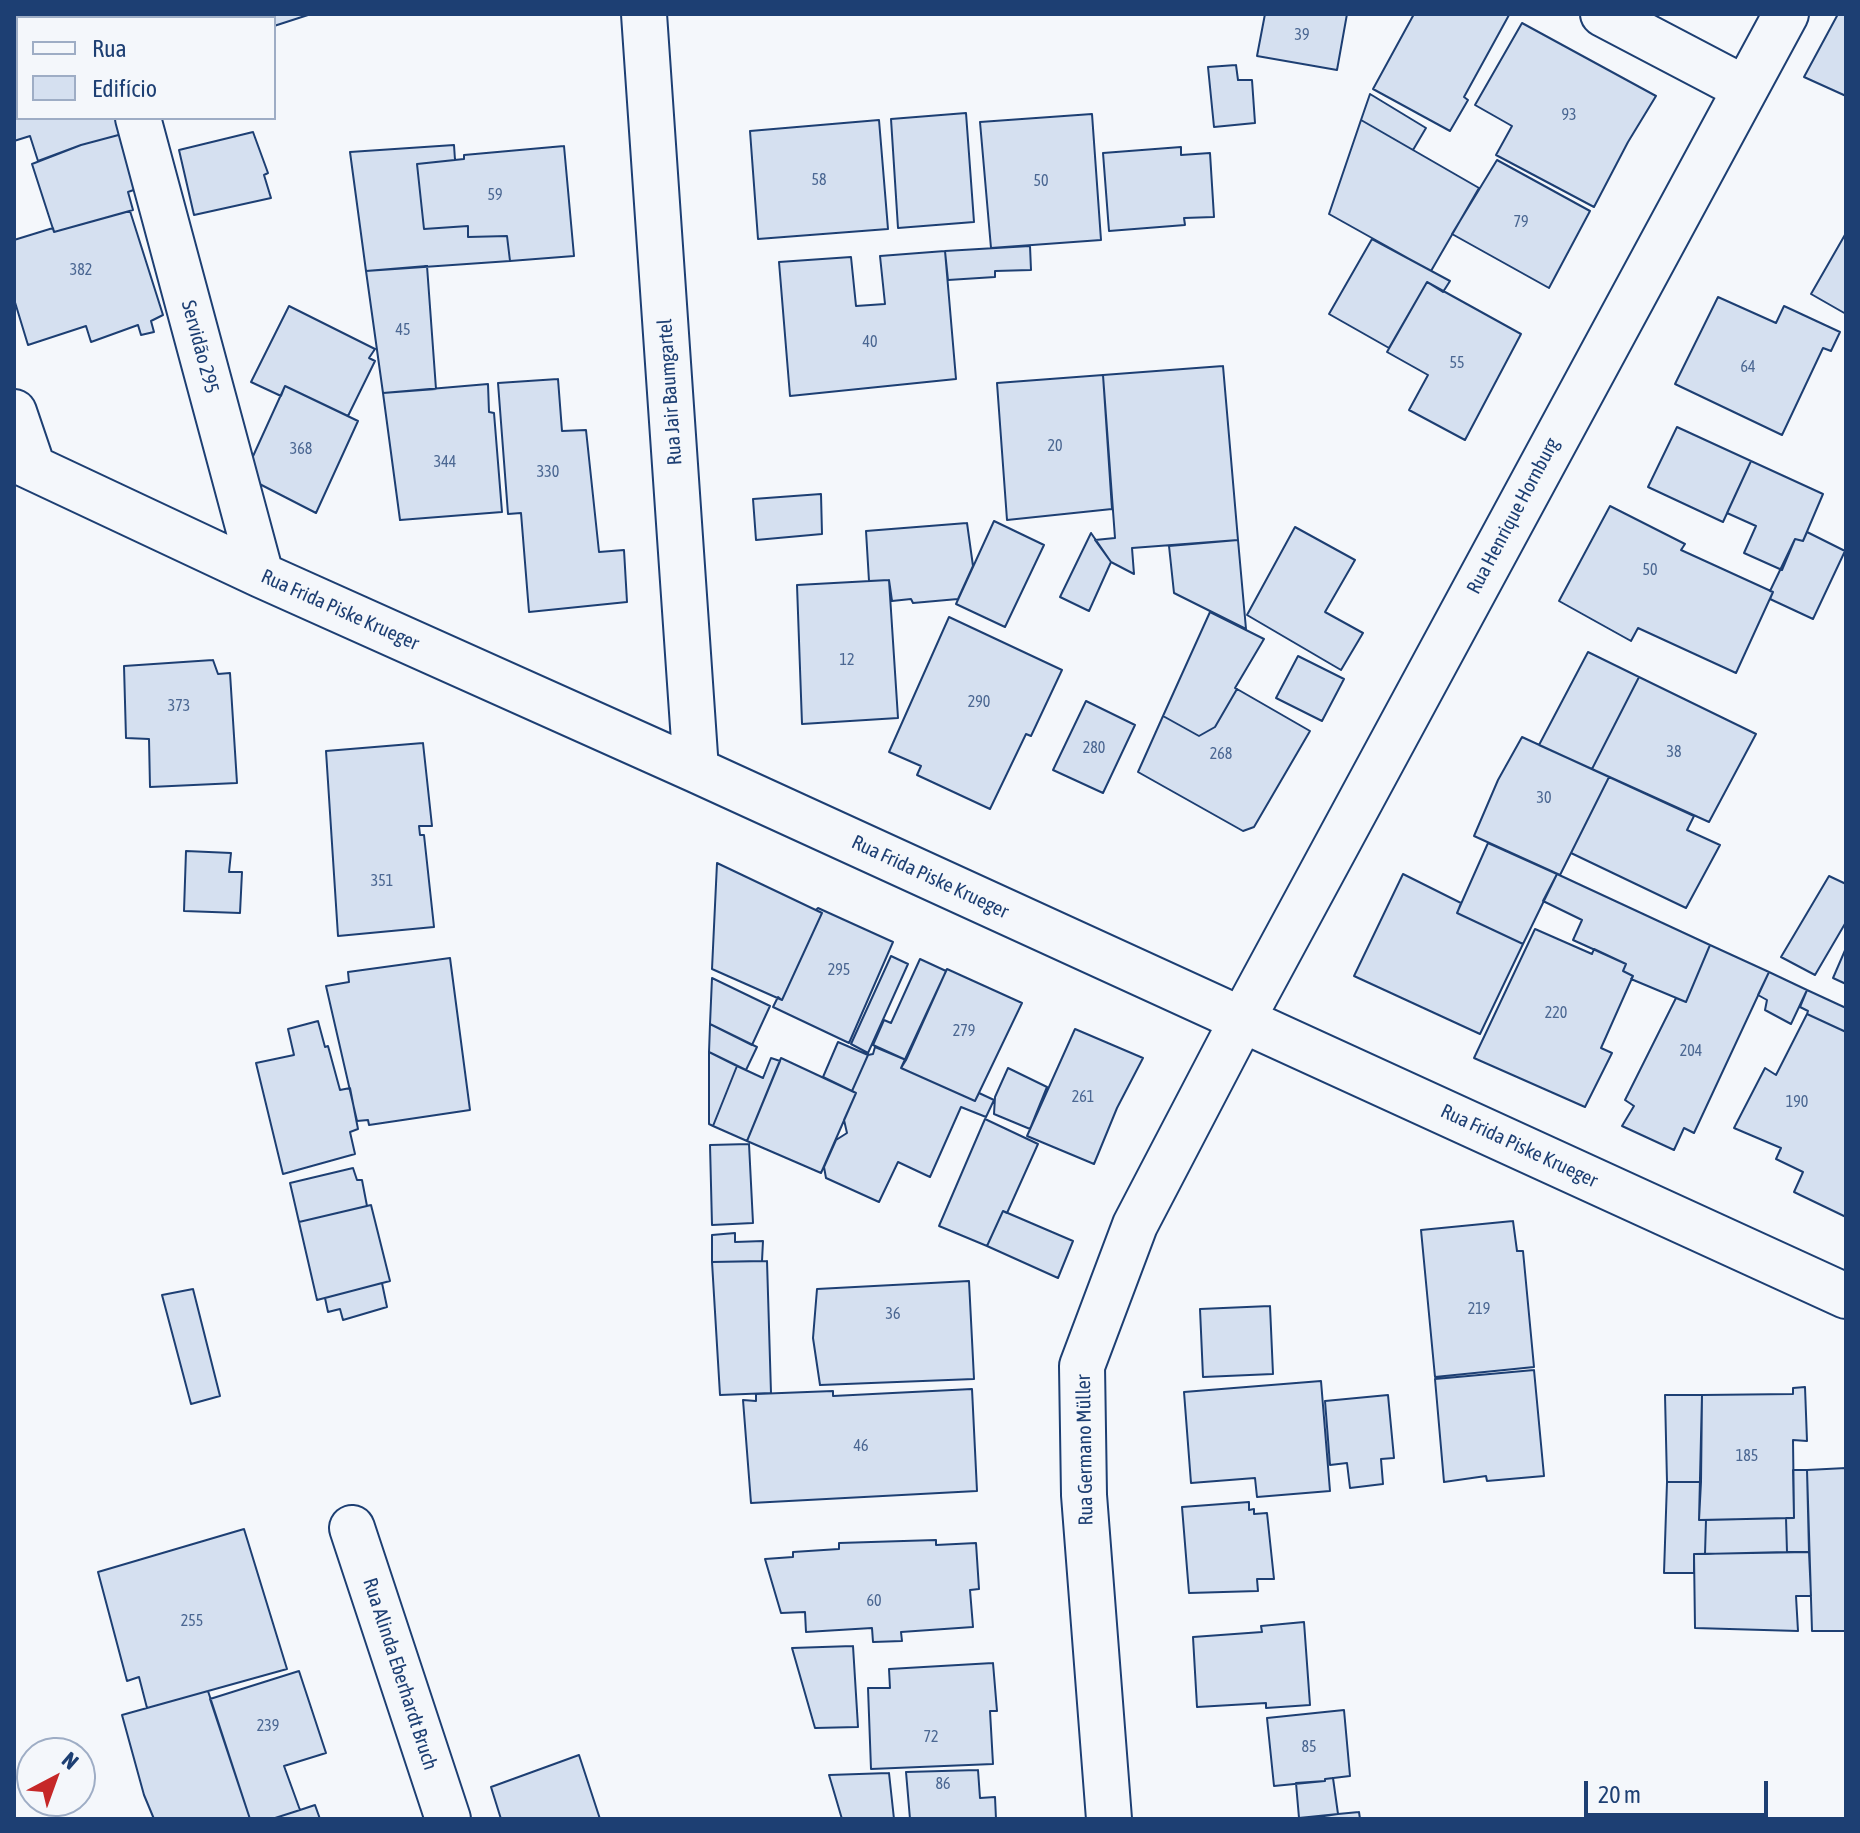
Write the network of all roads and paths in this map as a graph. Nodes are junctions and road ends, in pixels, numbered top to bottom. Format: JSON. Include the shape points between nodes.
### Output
{"nodes":[{"id":1,"x":644,"y":14,"type":"edge"},
{"id":2,"x":1603,"y":14,"type":"edge"},
{"id":3,"x":1786,"y":14,"type":"edge"},
{"id":4,"x":1744,"y":88,"type":"junction"},
{"id":5,"x":139,"y":120,"type":"edge"},
{"id":6,"x":14,"y":412,"type":"edge"},
{"id":7,"x":24,"y":463,"type":"edge"},
{"id":8,"x":261,"y":575,"type":"junction"},
{"id":9,"x":696,"y":770,"type":"junction"},
{"id":10,"x":1242,"y":1020,"type":"junction"},
{"id":11,"x":1846,"y":1296,"type":"edge"},
{"id":12,"x":352,"y":1528,"type":"dead end"},
{"id":13,"x":448,"y":1819,"type":"edge"},
{"id":14,"x":1109,"y":1819,"type":"edge"}],
"edges":[{"from":1,"to":9,"type":"street","name":"Rua Jair Baumgartel"},
{"from":2,"to":4,"type":"street"},
{"from":3,"to":4,"type":"street","name":"Rua Henrique Hornburg"},
{"from":4,"to":10,"type":"street","name":"Rua Henrique Hornburg"},
{"from":5,"to":8,"type":"street","name":"Servidão 295"},
{"from":6,"to":7,"type":"street"},
{"from":7,"to":8,"type":"street","name":"Rua Frida Piske Krueger"},
{"from":8,"to":9,"type":"street","name":"Rua Frida Piske Krueger"},
{"from":9,"to":10,"type":"street","name":"Rua Frida Piske Krueger"},
{"from":10,"to":11,"type":"street","name":"Rua Frida Piske Krueger"},
{"from":10,"to":14,"type":"street","name":"Rua Germano Müller","via":[[1135,1225],[1082,1366],[1084,1495]]},
{"from":12,"to":13,"type":"street","name":"Rua Alinda Eberhardt Bruch"}]}
